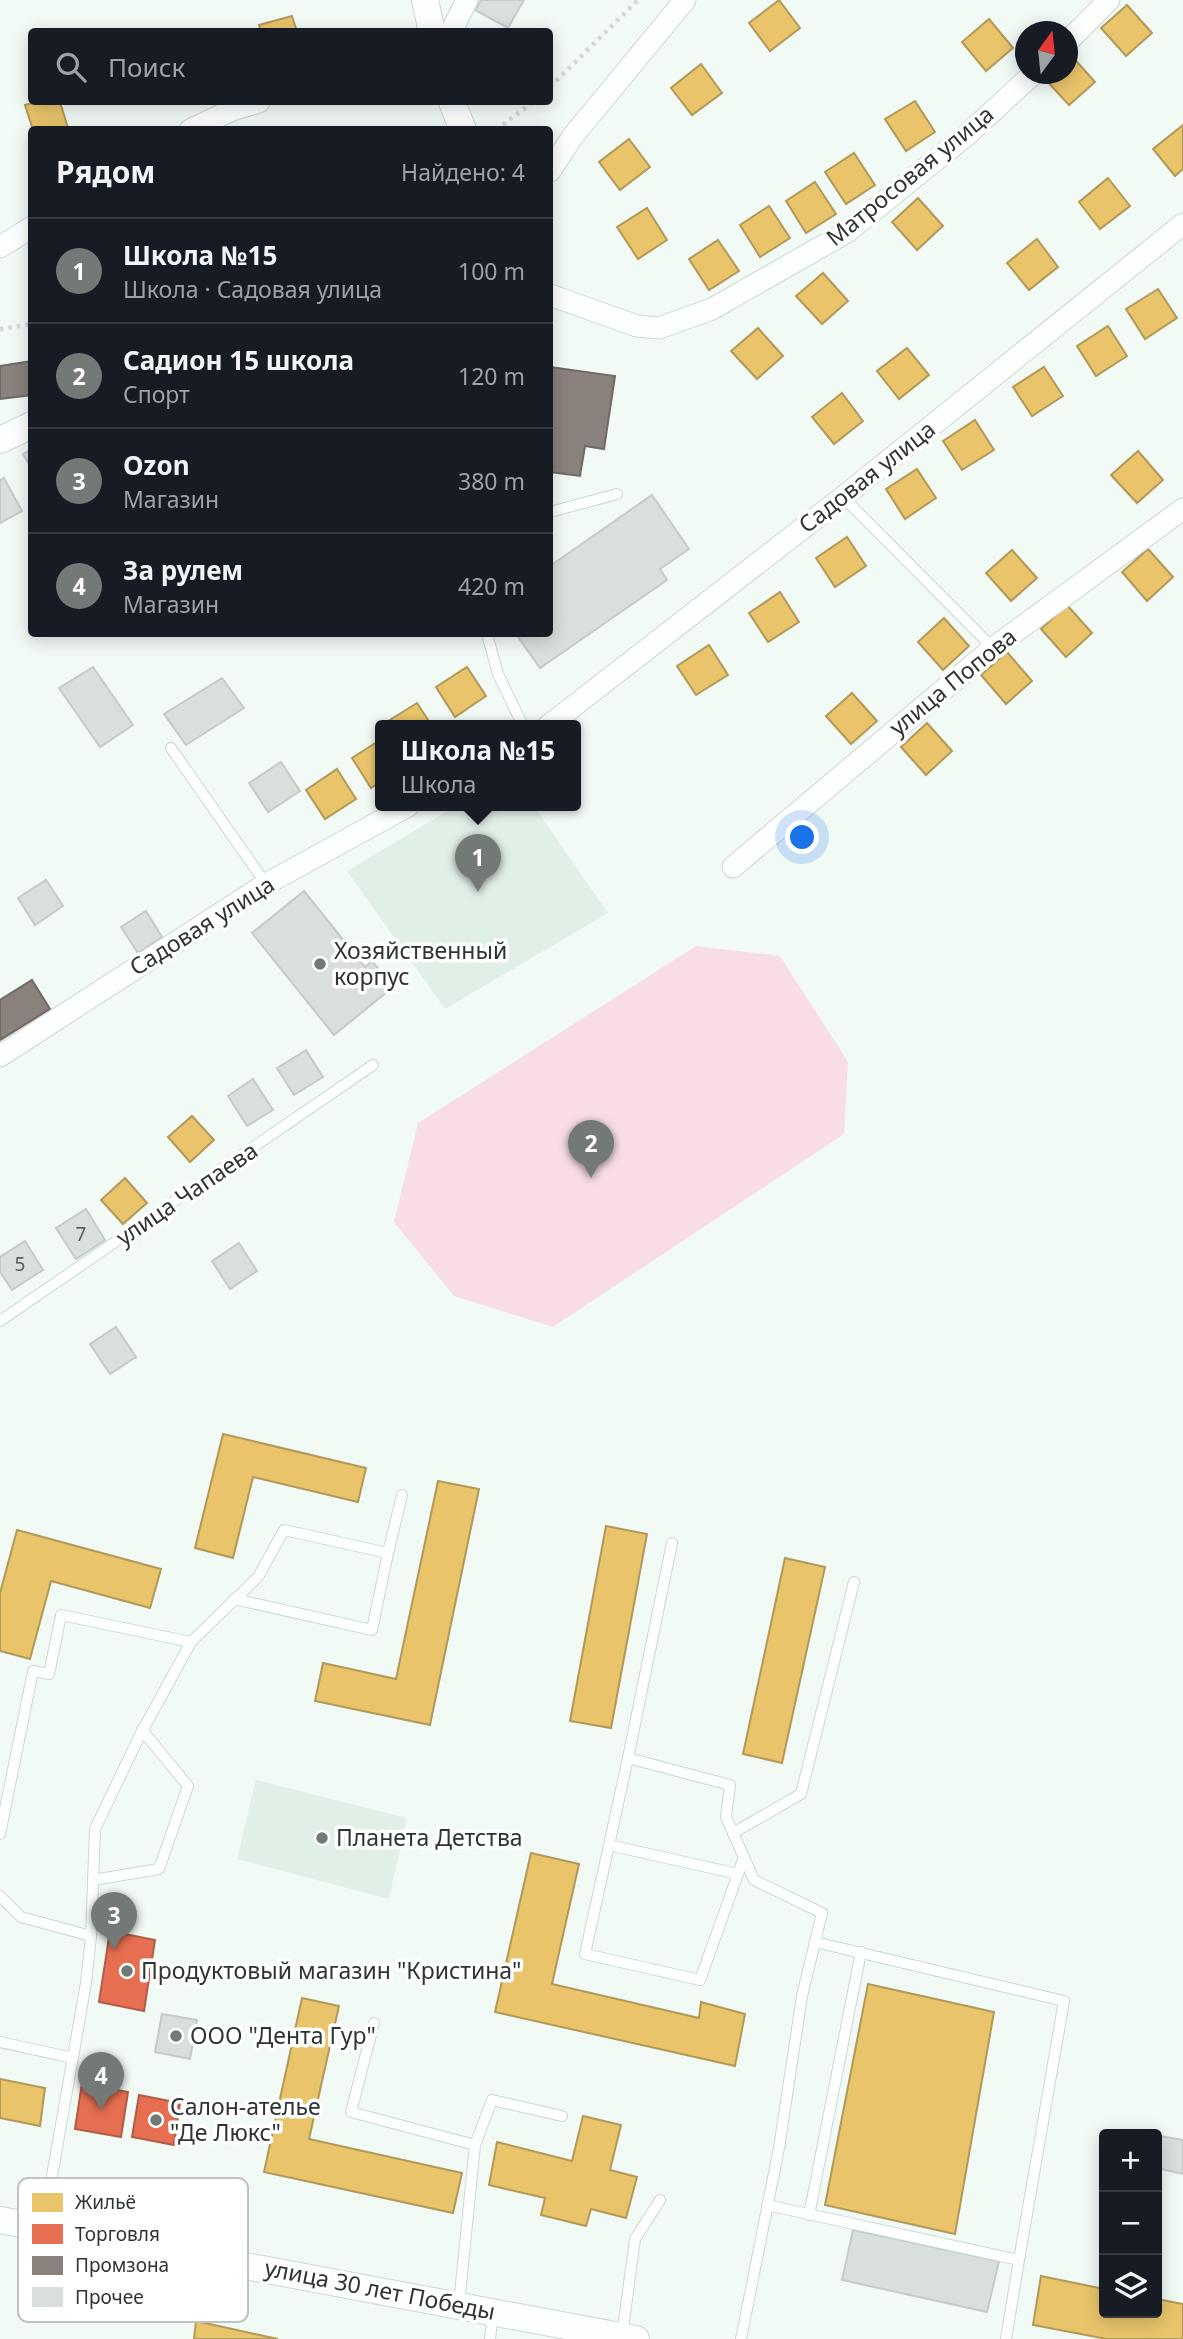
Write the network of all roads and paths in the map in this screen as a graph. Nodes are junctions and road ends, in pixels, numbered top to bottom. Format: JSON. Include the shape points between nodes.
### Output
{"nodes":[{"id":1,"x":425,"y":0,"type":"edge"},
{"id":2,"x":467,"y":0,"type":"edge"},
{"id":3,"x":638,"y":0,"type":"edge"},
{"id":4,"x":685,"y":0,"type":"edge"},
{"id":5,"x":1109,"y":0,"type":"edge"},
{"id":6,"x":431,"y":28,"type":"edge"},
{"id":7,"x":453,"y":28,"type":"edge"},
{"id":8,"x":1078,"y":31,"type":"edge"},
{"id":9,"x":553,"y":84,"type":"edge"},
{"id":10,"x":1021,"y":84,"type":"edge"},
{"id":11,"x":249,"y":105,"type":"edge"},
{"id":12,"x":453,"y":105,"type":"edge"},
{"id":13,"x":529,"y":105,"type":"edge"},
{"id":14,"x":198,"y":126,"type":"edge"},
{"id":15,"x":461,"y":126,"type":"edge"},
{"id":16,"x":501,"y":126,"type":"edge"},
{"id":17,"x":553,"y":166,"type":"edge"},
{"id":18,"x":1183,"y":224,"type":"edge"},
{"id":19,"x":28,"y":230,"type":"edge"},
{"id":20,"x":0,"y":247,"type":"edge"},
{"id":21,"x":553,"y":296,"type":"edge"},
{"id":22,"x":28,"y":325,"type":"edge"},
{"id":23,"x":0,"y":329,"type":"edge"},
{"id":24,"x":28,"y":427,"type":"edge"},
{"id":25,"x":0,"y":440,"type":"edge"},
{"id":26,"x":617,"y":495,"type":"dead end"},
{"id":27,"x":843,"y":498,"type":"junction"},
{"id":28,"x":1183,"y":509,"type":"edge"},
{"id":29,"x":553,"y":511,"type":"edge"},
{"id":30,"x":488,"y":637,"type":"edge"},
{"id":31,"x":993,"y":648,"type":"junction"},
{"id":32,"x":520,"y":720,"type":"edge"},
{"id":33,"x":556,"y":720,"type":"edge"},
{"id":34,"x":171,"y":748,"type":"dead end"},
{"id":35,"x":399,"y":811,"type":"edge"},
{"id":36,"x":733,"y":867,"type":"dead end"},
{"id":37,"x":266,"y":884,"type":"junction"},
{"id":38,"x":0,"y":1056,"type":"edge"},
{"id":39,"x":373,"y":1065,"type":"dead end"},
{"id":40,"x":0,"y":1321,"type":"edge"},
{"id":41,"x":402,"y":1495,"type":"dead end"},
{"id":42,"x":672,"y":1543,"type":"dead end"},
{"id":43,"x":388,"y":1553,"type":"junction"},
{"id":44,"x":854,"y":1582,"type":"dead end"},
{"id":45,"x":234,"y":1599,"type":"junction"},
{"id":46,"x":191,"y":1642,"type":"junction"},
{"id":47,"x":142,"y":1730,"type":"junction"},
{"id":48,"x":628,"y":1758,"type":"junction"},
{"id":49,"x":733,"y":1833,"type":"junction"},
{"id":50,"x":0,"y":1834,"type":"edge"},
{"id":51,"x":608,"y":1845,"type":"junction"},
{"id":52,"x":744,"y":1857,"type":"junction"},
{"id":53,"x":738,"y":1874,"type":"junction"},
{"id":54,"x":93,"y":1880,"type":"junction"},
{"id":55,"x":0,"y":1896,"type":"edge"},
{"id":56,"x":91,"y":1936,"type":"junction"},
{"id":57,"x":815,"y":1941,"type":"junction"},
{"id":58,"x":861,"y":1952,"type":"junction"},
{"id":59,"x":374,"y":2023,"type":"dead end"},
{"id":60,"x":0,"y":2042,"type":"edge"},
{"id":61,"x":73,"y":2057,"type":"junction"},
{"id":62,"x":562,"y":2116,"type":"dead end"},
{"id":63,"x":475,"y":2145,"type":"junction"},
{"id":64,"x":52,"y":2178,"type":"edge"},
{"id":65,"x":660,"y":2200,"type":"dead end"},
{"id":66,"x":767,"y":2205,"type":"junction"},
{"id":67,"x":809,"y":2215,"type":"junction"},
{"id":68,"x":0,"y":2220,"type":"edge"},
{"id":69,"x":18,"y":2223,"type":"edge"},
{"id":70,"x":1020,"y":2260,"type":"junction"},
{"id":71,"x":248,"y":2265,"type":"edge"},
{"id":72,"x":459,"y":2304,"type":"junction"},
{"id":73,"x":494,"y":2311,"type":"junction"},
{"id":74,"x":629,"y":2338,"type":"edge"},
{"id":75,"x":490,"y":2339,"type":"edge"},
{"id":76,"x":741,"y":2339,"type":"edge"},
{"id":77,"x":1006,"y":2339,"type":"edge"}],
"edges":[{"from":1,"to":6,"type":"street"},
{"from":2,"to":7,"type":"street"},
{"from":3,"to":9,"type":"path"},
{"from":4,"to":17,"type":"street"},
{"from":5,"to":8,"type":"street"},
{"from":10,"to":21,"type":"street","name":"Матросовая улица","via":[[847,232],[712,309],[678,324],[648,327]]},
{"from":11,"to":14,"type":"street"},
{"from":12,"to":15,"type":"street"},
{"from":13,"to":16,"type":"path"},
{"from":18,"to":27,"type":"street","name":"Садовая улица"},
{"from":19,"to":20,"type":"street"},
{"from":22,"to":23,"type":"path"},
{"from":24,"to":25,"type":"street"},
{"from":26,"to":29,"type":"lane"},
{"from":27,"to":31,"type":"lane"},
{"from":27,"to":33,"type":"street","name":"Садовая улица"},
{"from":28,"to":31,"type":"street","name":"улица Попова"},
{"from":30,"to":32,"type":"lane","via":[[498,674]]},
{"from":31,"to":36,"type":"street","name":"улица Попова"},
{"from":34,"to":37,"type":"lane"},
{"from":35,"to":37,"type":"street","name":"Садовая улица"},
{"from":37,"to":38,"type":"street","name":"Садовая улица"},
{"from":39,"to":40,"type":"lane","name":"улица Чапаева"},
{"from":41,"to":43,"type":"lane"},
{"from":42,"to":48,"type":"lane"},
{"from":43,"to":45,"type":"lane","via":[[285,1530],[258,1577]]},
{"from":43,"to":45,"type":"lane","via":[[372,1630]]},
{"from":44,"to":49,"type":"lane","via":[[801,1794]]},
{"from":45,"to":46,"type":"lane"},
{"from":46,"to":47,"type":"lane"},
{"from":46,"to":50,"type":"lane","via":[[61,1615],[49,1674],[33,1671]]},
{"from":47,"to":54,"type":"lane","via":[[95,1829]]},
{"from":47,"to":54,"type":"lane","via":[[188,1786],[159,1869]]},
{"from":48,"to":49,"type":"lane","via":[[730,1785],[726,1817]]},
{"from":48,"to":51,"type":"lane"},
{"from":49,"to":52,"type":"lane"},
{"from":51,"to":53,"type":"lane"},
{"from":51,"to":53,"type":"lane","via":[[585,1954],[700,1980]]},
{"from":52,"to":53,"type":"lane"},
{"from":52,"to":57,"type":"lane","via":[[754,1880],[822,1913]]},
{"from":54,"to":56,"type":"lane"},
{"from":55,"to":56,"type":"lane","via":[[21,1917]]},
{"from":56,"to":61,"type":"lane"},
{"from":57,"to":58,"type":"lane"},
{"from":57,"to":66,"type":"lane"},
{"from":58,"to":67,"type":"lane"},
{"from":58,"to":70,"type":"lane","via":[[1064,2001]]},
{"from":59,"to":63,"type":"lane","via":[[351,2112]]},
{"from":60,"to":61,"type":"lane"},
{"from":61,"to":64,"type":"lane"},
{"from":62,"to":63,"type":"lane","via":[[492,2100]]},
{"from":63,"to":72,"type":"lane"},
{"from":65,"to":74,"type":"lane","via":[[635,2239]]},
{"from":66,"to":67,"type":"lane"},
{"from":66,"to":76,"type":"lane"},
{"from":67,"to":70,"type":"lane"},
{"from":68,"to":69,"type":"street","name":"улица 30 лет Победы"},
{"from":70,"to":77,"type":"lane"},
{"from":71,"to":72,"type":"street","name":"улица 30 лет Победы"},
{"from":72,"to":73,"type":"street","name":"улица 30 лет Победы"},
{"from":73,"to":74,"type":"street","name":"улица 30 лет Победы"},
{"from":73,"to":75,"type":"lane"}]}
